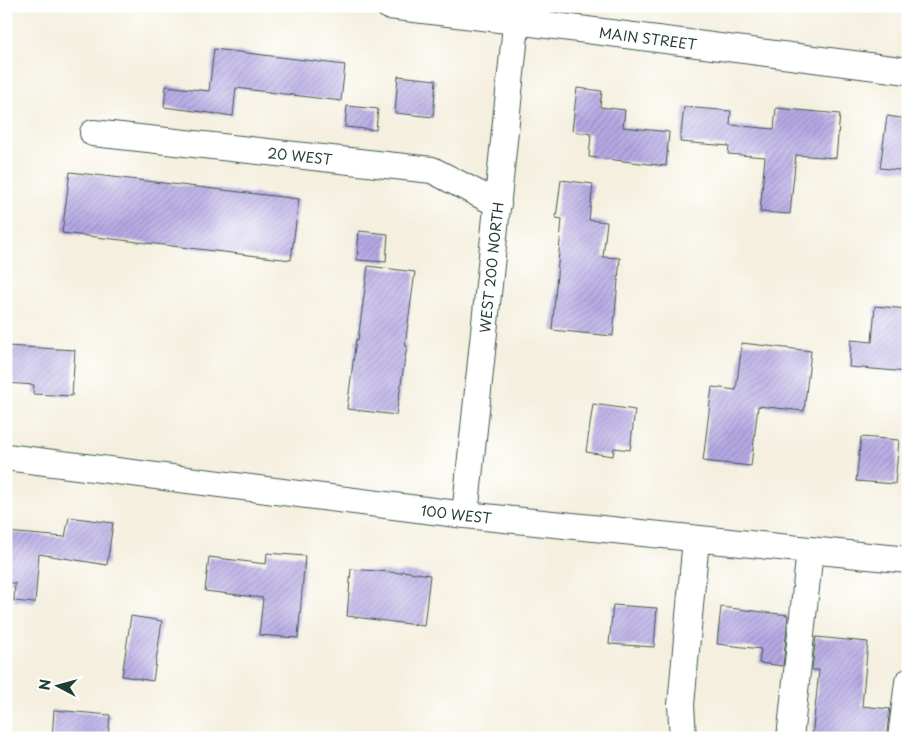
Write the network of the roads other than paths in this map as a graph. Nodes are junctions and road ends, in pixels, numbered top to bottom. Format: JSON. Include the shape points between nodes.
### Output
{"nodes":[{"id":1,"x":389,"y":6,"type":"edge"},
{"id":2,"x":517,"y":14,"type":"edge"},
{"id":3,"x":908,"y":72,"type":"edge"},
{"id":4,"x":93,"y":133,"type":"dead end"},
{"id":5,"x":498,"y":204,"type":"junction"},
{"id":6,"x":6,"y":457,"type":"edge"},
{"id":7,"x":464,"y":514,"type":"junction"},
{"id":8,"x":696,"y":538,"type":"junction"},
{"id":9,"x":810,"y":550,"type":"junction"},
{"id":10,"x":908,"y":560,"type":"edge"},
{"id":11,"x":908,"y":682,"type":"edge"},
{"id":12,"x":683,"y":738,"type":"edge"},
{"id":13,"x":790,"y":738,"type":"edge"},
{"id":14,"x":901,"y":738,"type":"edge"}],
"edges":[{"from":1,"to":2,"type":"street","name":"MAIN STREET"},
{"from":2,"to":3,"type":"street","name":"MAIN STREET"},
{"from":2,"to":5,"type":"street","name":"WEST 200 NORTH"},
{"from":4,"to":5,"type":"street","name":"20 WEST","via":[[432,170]]},
{"from":5,"to":7,"type":"street","name":"WEST 200 NORTH"},
{"from":6,"to":7,"type":"street","name":"100 WEST"},
{"from":7,"to":8,"type":"street","name":"100 WEST"},
{"from":8,"to":9,"type":"street","name":"100 WEST"},
{"from":8,"to":12,"type":"street","via":[[682,705]]},
{"from":9,"to":10,"type":"street","name":"100 WEST"},
{"from":9,"to":13,"type":"street"},
{"from":11,"to":14,"type":"street"}]}
